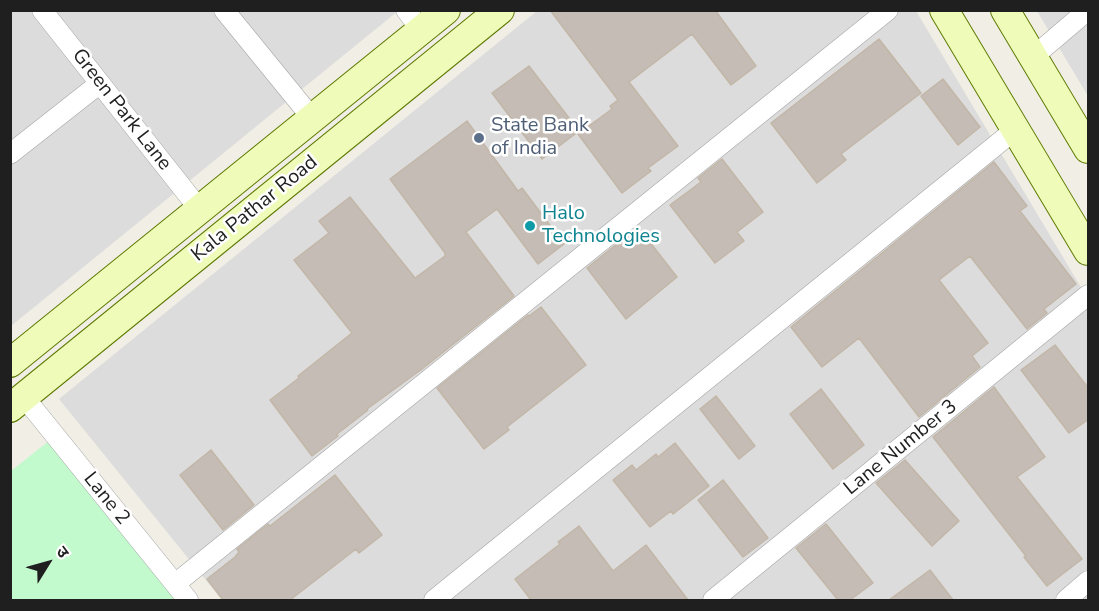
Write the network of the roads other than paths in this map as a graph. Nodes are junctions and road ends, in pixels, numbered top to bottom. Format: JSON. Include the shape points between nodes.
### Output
{"nodes":[{"id":1,"x":42,"y":10,"type":"edge"},
{"id":2,"x":224,"y":10,"type":"edge"},
{"id":3,"x":446,"y":10,"type":"edge"},
{"id":4,"x":500,"y":10,"type":"edge"},
{"id":5,"x":888,"y":10,"type":"edge"},
{"id":6,"x":944,"y":10,"type":"edge"},
{"id":7,"x":1005,"y":10,"type":"edge"},
{"id":8,"x":1088,"y":10,"type":"edge"},
{"id":9,"x":414,"y":20,"type":"edge"},
{"id":10,"x":1033,"y":57,"type":"junction"},
{"id":11,"x":99,"y":84,"type":"junction"},
{"id":12,"x":312,"y":118,"type":"junction"},
{"id":13,"x":1016,"y":129,"type":"junction"},
{"id":14,"x":1089,"y":149,"type":"edge"},
{"id":15,"x":10,"y":154,"type":"edge"},
{"id":16,"x":200,"y":210,"type":"junction"},
{"id":17,"x":1089,"y":251,"type":"edge"},
{"id":18,"x":1089,"y":295,"type":"edge"},
{"id":19,"x":10,"y":363,"type":"edge"},
{"id":20,"x":17,"y":403,"type":"edge"},
{"id":21,"x":1089,"y":581,"type":"edge"},
{"id":22,"x":175,"y":584,"type":"junction"},
{"id":23,"x":188,"y":600,"type":"edge"},
{"id":24,"x":434,"y":600,"type":"edge"},
{"id":25,"x":713,"y":600,"type":"edge"},
{"id":26,"x":1066,"y":600,"type":"edge"}],
"edges":[{"from":1,"to":11,"type":"street","name":"Green Park Lane"},
{"from":2,"to":12,"type":"street"},
{"from":3,"to":9,"type":"street","name":"Kala Pathar Road"},
{"from":4,"to":20,"type":"street","name":"Kala Pathar Road"},
{"from":5,"to":22,"type":"street"},
{"from":6,"to":13,"type":"street"},
{"from":7,"to":10,"type":"street"},
{"from":8,"to":10,"type":"street"},
{"from":9,"to":12,"type":"street","name":"Kala Pathar Road"},
{"from":10,"to":14,"type":"street"},
{"from":11,"to":15,"type":"street"},
{"from":11,"to":16,"type":"street","name":"Green Park Lane"},
{"from":12,"to":16,"type":"street","name":"Kala Pathar Road"},
{"from":13,"to":17,"type":"street"},
{"from":13,"to":24,"type":"street"},
{"from":16,"to":19,"type":"street","name":"Kala Pathar Road"},
{"from":18,"to":25,"type":"street","name":"Lane Number 3"},
{"from":20,"to":22,"type":"street","name":"Lane 2"},
{"from":21,"to":26,"type":"street"},
{"from":22,"to":23,"type":"street","name":"Lane 2"}]}
